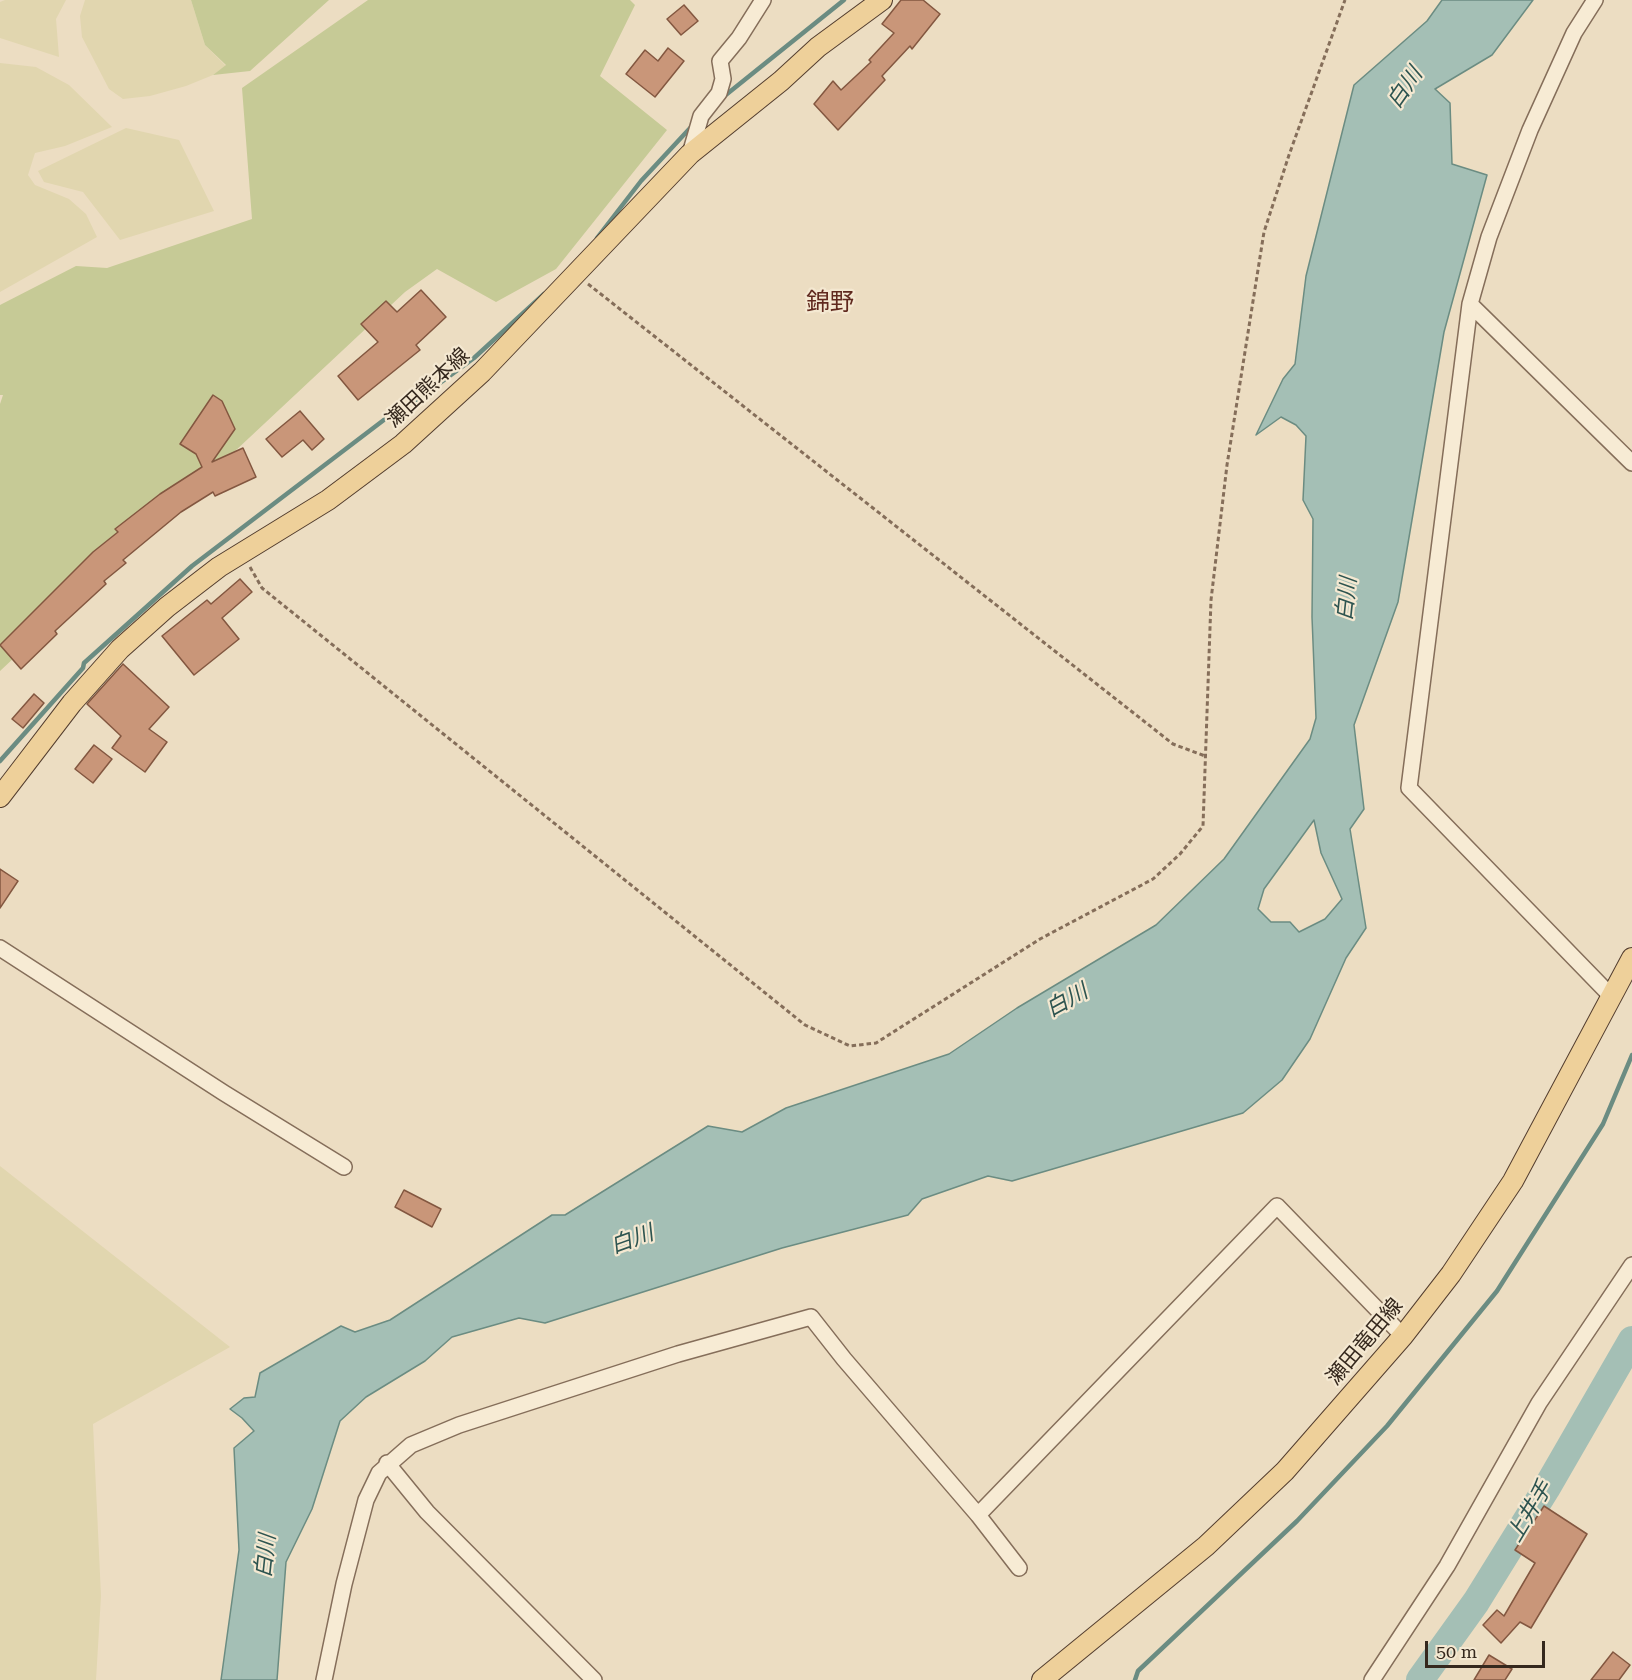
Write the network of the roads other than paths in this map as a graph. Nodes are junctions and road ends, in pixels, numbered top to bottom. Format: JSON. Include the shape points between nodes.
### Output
{"nodes":[{"id":1,"x":763,"y":0,"type":"edge"},
{"id":2,"x":882,"y":0,"type":"edge"},
{"id":3,"x":1595,"y":0,"type":"edge"},
{"id":4,"x":690,"y":154,"type":"junction"},
{"id":5,"x":1470,"y":304,"type":"junction"},
{"id":6,"x":1632,"y":463,"type":"edge"},
{"id":7,"x":0,"y":797,"type":"edge"},
{"id":8,"x":0,"y":948,"type":"edge"},
{"id":9,"x":1632,"y":958,"type":"edge"},
{"id":10,"x":1612,"y":997,"type":"junction"},
{"id":11,"x":344,"y":1167,"type":"dead end"},
{"id":12,"x":1632,"y":1265,"type":"edge"},
{"id":13,"x":1403,"y":1336,"type":"junction"},
{"id":14,"x":387,"y":1463,"type":"junction"},
{"id":15,"x":978,"y":1515,"type":"junction"},
{"id":16,"x":1019,"y":1568,"type":"dead end"},
{"id":17,"x":324,"y":1680,"type":"edge"},
{"id":18,"x":594,"y":1680,"type":"edge"},
{"id":19,"x":1042,"y":1680,"type":"edge"},
{"id":20,"x":1372,"y":1680,"type":"edge"}],
"edges":[{"from":1,"to":4,"type":"street","via":[[720,61],[723,79],[719,93],[701,116]]},
{"from":2,"to":4,"type":"main road","name":"瀬田熊本線","via":[[818,47]]},
{"from":3,"to":5,"type":"street","via":[[1574,33],[1530,130],[1489,237]]},
{"from":4,"to":7,"type":"main road","name":"瀬田熊本線","via":[[482,372],[403,444],[328,500],[242,552],[167,607],[120,649],[72,703]]},
{"from":5,"to":6,"type":"street"},
{"from":5,"to":10,"type":"street","via":[[1409,788]]},
{"from":8,"to":11,"type":"street"},
{"from":9,"to":10,"type":"main road","name":"瀬田竜田線"},
{"from":10,"to":13,"type":"main road","name":"瀬田竜田線","via":[[1513,1181],[1451,1274]]},
{"from":12,"to":20,"type":"street","via":[[1539,1403],[1447,1566]]},
{"from":13,"to":15,"type":"street","via":[[1277,1206]]},
{"from":13,"to":19,"type":"main road","name":"瀬田竜田線","via":[[1269,1486],[1206,1546]]},
{"from":14,"to":15,"type":"street","via":[[411,1445],[459,1425],[678,1354],[811,1317]]},
{"from":14,"to":17,"type":"street","via":[[366,1500]]},
{"from":14,"to":18,"type":"street","via":[[427,1512]]},
{"from":15,"to":16,"type":"street"}]}
